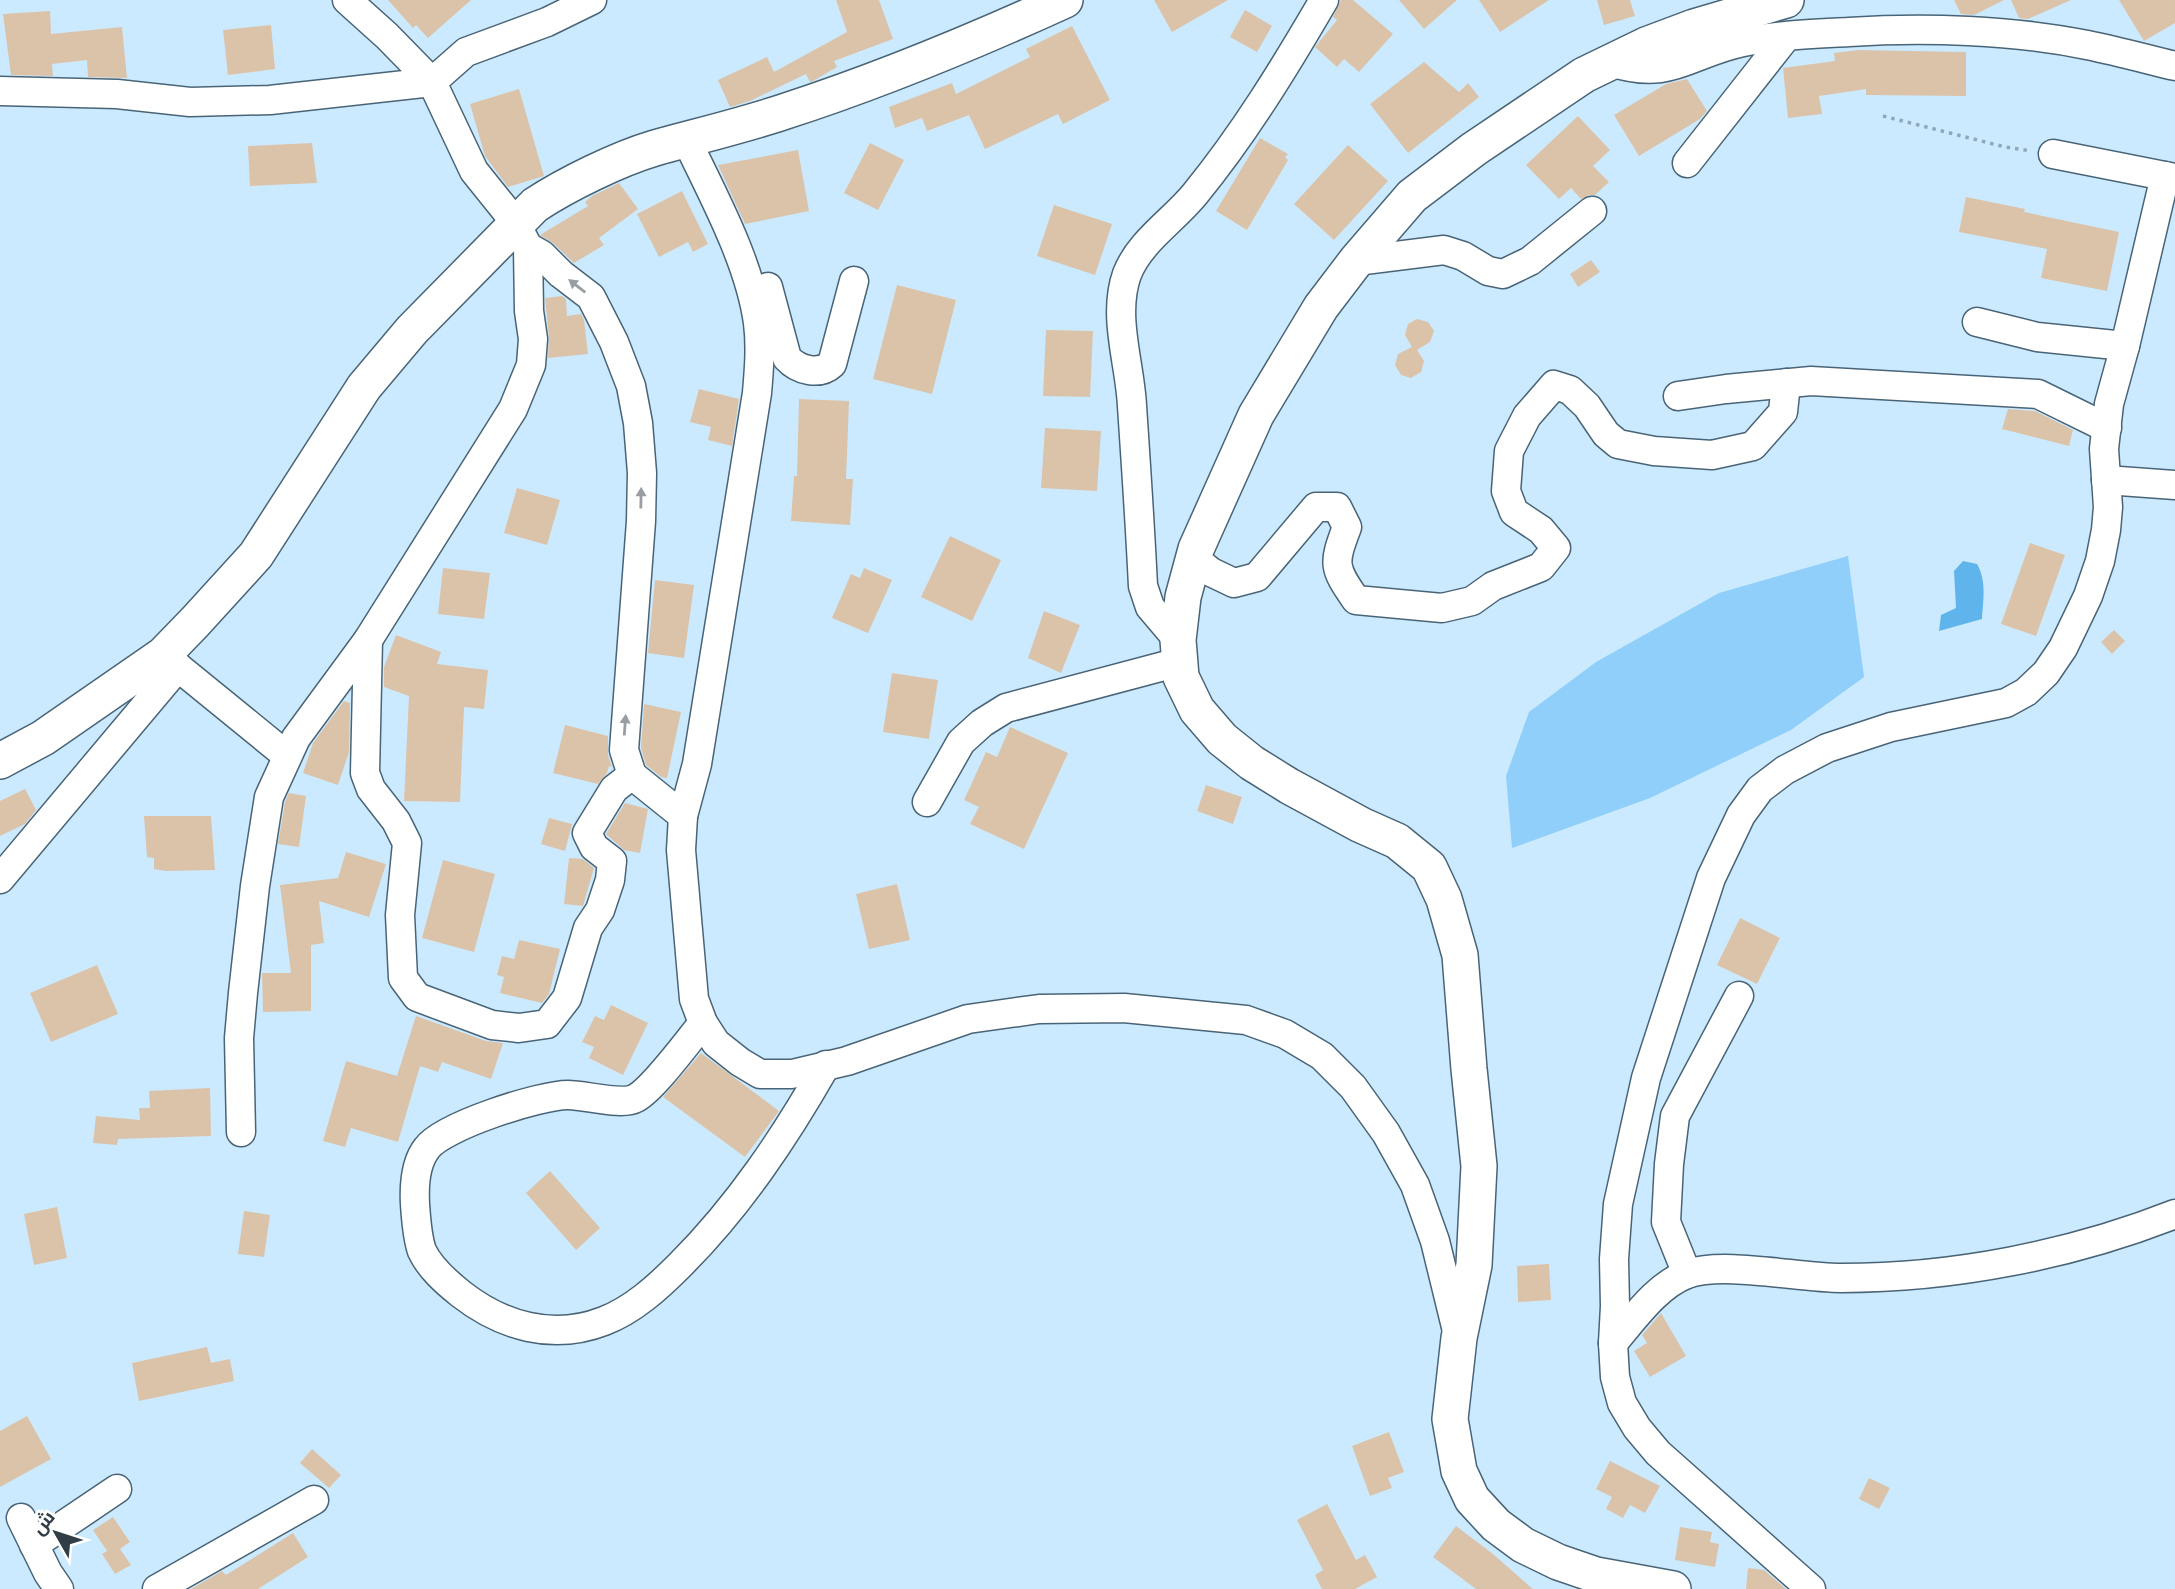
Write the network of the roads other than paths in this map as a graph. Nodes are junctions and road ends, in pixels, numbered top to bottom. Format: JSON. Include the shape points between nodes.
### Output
{"nodes":[{"id":1,"x":347,"y":0,"type":"edge"},
{"id":2,"x":592,"y":0,"type":"edge"},
{"id":3,"x":1065,"y":0,"type":"edge"},
{"id":4,"x":1324,"y":0,"type":"edge"},
{"id":5,"x":1786,"y":0,"type":"edge"},
{"id":6,"x":1786,"y":37,"type":"junction"},
{"id":7,"x":1611,"y":62,"type":"junction"},
{"id":8,"x":2175,"y":66,"type":"edge"},
{"id":9,"x":432,"y":82,"type":"junction"},
{"id":10,"x":0,"y":91,"type":"edge"},
{"id":11,"x":687,"y":141,"type":"junction"},
{"id":12,"x":2053,"y":154,"type":"dead end"},
{"id":13,"x":1687,"y":163,"type":"dead end"},
{"id":14,"x":2170,"y":177,"type":"edge"},
{"id":15,"x":1592,"y":211,"type":"dead end"},
{"id":16,"x":522,"y":235,"type":"junction"},
{"id":17,"x":736,"y":249,"type":"junction"},
{"id":18,"x":1356,"y":261,"type":"junction"},
{"id":19,"x":854,"y":281,"type":"dead end"},
{"id":20,"x":1977,"y":322,"type":"dead end"},
{"id":21,"x":2125,"y":346,"type":"junction"},
{"id":22,"x":1786,"y":383,"type":"junction"},
{"id":23,"x":1678,"y":396,"type":"dead end"},
{"id":24,"x":2106,"y":428,"type":"junction"},
{"id":25,"x":2106,"y":480,"type":"junction"},
{"id":26,"x":2175,"y":485,"type":"edge"},
{"id":27,"x":1194,"y":558,"type":"junction"},
{"id":28,"x":368,"y":640,"type":"junction"},
{"id":29,"x":1179,"y":651,"type":"junction"},
{"id":30,"x":170,"y":661,"type":"junction"},
{"id":31,"x":286,"y":755,"type":"junction"},
{"id":32,"x":0,"y":761,"type":"edge"},
{"id":33,"x":632,"y":775,"type":"junction"},
{"id":34,"x":928,"y":803,"type":"dead end"},
{"id":35,"x":683,"y":816,"type":"junction"},
{"id":36,"x":0,"y":879,"type":"edge"},
{"id":37,"x":1739,"y":996,"type":"dead end"},
{"id":38,"x":703,"y":1023,"type":"junction"},
{"id":39,"x":826,"y":1065,"type":"junction"},
{"id":40,"x":241,"y":1132,"type":"dead end"},
{"id":41,"x":2175,"y":1214,"type":"edge"},
{"id":42,"x":1687,"y":1274,"type":"junction"},
{"id":43,"x":1459,"y":1338,"type":"junction"},
{"id":44,"x":1613,"y":1343,"type":"junction"},
{"id":45,"x":117,"y":1489,"type":"dead end"},
{"id":46,"x":314,"y":1500,"type":"dead end"},
{"id":47,"x":21,"y":1518,"type":"dead end"},
{"id":48,"x":34,"y":1545,"type":"junction"},
{"id":49,"x":59,"y":1589,"type":"edge"},
{"id":50,"x":157,"y":1589,"type":"edge"},
{"id":51,"x":1673,"y":1589,"type":"edge"},
{"id":52,"x":1811,"y":1589,"type":"edge"}],
"edges":[{"from":1,"to":9,"type":"street"},
{"from":2,"to":9,"type":"street","via":[[466,52]]},
{"from":3,"to":11,"type":"main road","via":[[900,71]]},
{"from":4,"to":29,"type":"street","via":[[1275,84],[1195,195],[1137,254],[1122,295],[1120,316],[1132,406],[1143,586],[1150,607]]},
{"from":5,"to":7,"type":"main road","via":[[1682,32]]},
{"from":6,"to":7,"type":"street","via":[[1740,43],[1669,68],[1648,70]]},
{"from":6,"to":8,"type":"street","via":[[1852,32],[1994,34],[2086,45]]},
{"from":6,"to":13,"type":"street"},
{"from":7,"to":18,"type":"main road","via":[[1485,141],[1412,196]]},
{"from":9,"to":10,"type":"street","via":[[270,100],[190,102],[117,94]]},
{"from":9,"to":16,"type":"street","via":[[474,171]]},
{"from":11,"to":16,"type":"main road","via":[[653,148],[558,190],[535,205]]},
{"from":11,"to":17,"type":"street"},
{"from":12,"to":14,"type":"street"},
{"from":14,"to":21,"type":"street"},
{"from":15,"to":18,"type":"street","via":[[1530,261],[1503,274],[1444,250]]},
{"from":16,"to":28,"type":"street","via":[[533,339],[523,387]]},
{"from":16,"to":30,"type":"main road","via":[[412,330],[364,387],[256,555]]},
{"from":33,"to":16,"type":"street","one_way":true,"via":[[624,750],[642,473],[631,386],[591,297]]},
{"from":17,"to":19,"type":"street","via":[[769,288],[787,358],[810,370],[826,370],[832,364]]},
{"from":17,"to":35,"type":"street","via":[[758,322],[759,371],[697,764]]},
{"from":18,"to":27,"type":"main road","via":[[1321,307],[1256,415]]},
{"from":20,"to":21,"type":"street","via":[[2037,337]]},
{"from":21,"to":24,"type":"street"},
{"from":22,"to":23,"type":"street"},
{"from":22,"to":24,"type":"street","via":[[2038,394]]},
{"from":22,"to":27,"type":"street","via":[[1783,412],[1753,446],[1712,456],[1618,444],[1605,434],[1587,405],[1570,390],[1554,385],[1527,416],[1509,451],[1506,491],[1514,512],[1541,530],[1556,548],[1541,567],[1493,586],[1472,601],[1442,608],[1356,600],[1338,574],[1336,556],[1348,527],[1337,508],[1317,507],[1257,577],[1234,583]]},
{"from":24,"to":25,"type":"street"},
{"from":25,"to":26,"type":"street"},
{"from":25,"to":44,"type":"street","via":[[2106,530],[2088,596],[2063,648],[2026,692],[2006,703],[1891,727],[1827,748],[1760,789],[1741,815],[1711,878],[1646,1078],[1618,1204]]},
{"from":27,"to":29,"type":"main road","via":[[1183,597]]},
{"from":28,"to":31,"type":"street"},
{"from":28,"to":33,"type":"street","via":[[365,773],[407,843],[400,915],[403,978],[417,997],[492,1025],[547,1024],[567,998],[588,928],[600,911],[610,880],[612,861],[594,848],[587,833],[614,789]]},
{"from":29,"to":34,"type":"street","via":[[1006,708],[961,743]]},
{"from":29,"to":43,"type":"main road","via":[[1181,677],[1197,710],[1222,739],[1289,786],[1397,841],[1429,867],[1444,899],[1460,955],[1479,1166],[1474,1265]]},
{"from":30,"to":31,"type":"street"},
{"from":30,"to":32,"type":"main road"},
{"from":30,"to":36,"type":"street"},
{"from":31,"to":40,"type":"street","via":[[269,797],[247,947],[239,1038]]},
{"from":33,"to":35,"type":"street"},
{"from":35,"to":38,"type":"street","via":[[688,940],[695,999]]},
{"from":37,"to":42,"type":"street","via":[[1675,1116],[1666,1222]]},
{"from":38,"to":39,"type":"street","via":[[716,1043],[760,1074],[792,1074]]},
{"from":38,"to":39,"type":"street","via":[[635,1099],[565,1095],[539,1100],[464,1124],[426,1148],[414,1188],[416,1220],[422,1251],[443,1280],[476,1306],[516,1325],[544,1331],[574,1330],[632,1307],[708,1237],[792,1125]]},
{"from":39,"to":43,"type":"street","via":[[968,1019],[1039,1009],[1124,1008],[1246,1020],[1285,1034],[1322,1056],[1353,1087],[1386,1133],[1415,1185],[1435,1241]]},
{"from":41,"to":42,"type":"street","via":[[2066,1248],[1958,1269],[1841,1278],[1715,1269]]},
{"from":42,"to":44,"type":"street","via":[[1667,1285]]},
{"from":43,"to":51,"type":"main road","via":[[1450,1419],[1459,1471],[1472,1499],[1523,1545],[1558,1562],[1596,1575]]},
{"from":44,"to":52,"type":"street","via":[[1622,1403],[1637,1428],[1658,1453]]},
{"from":45,"to":48,"type":"street"},
{"from":46,"to":50,"type":"street"},
{"from":47,"to":48,"type":"street"},
{"from":48,"to":49,"type":"street"}]}
